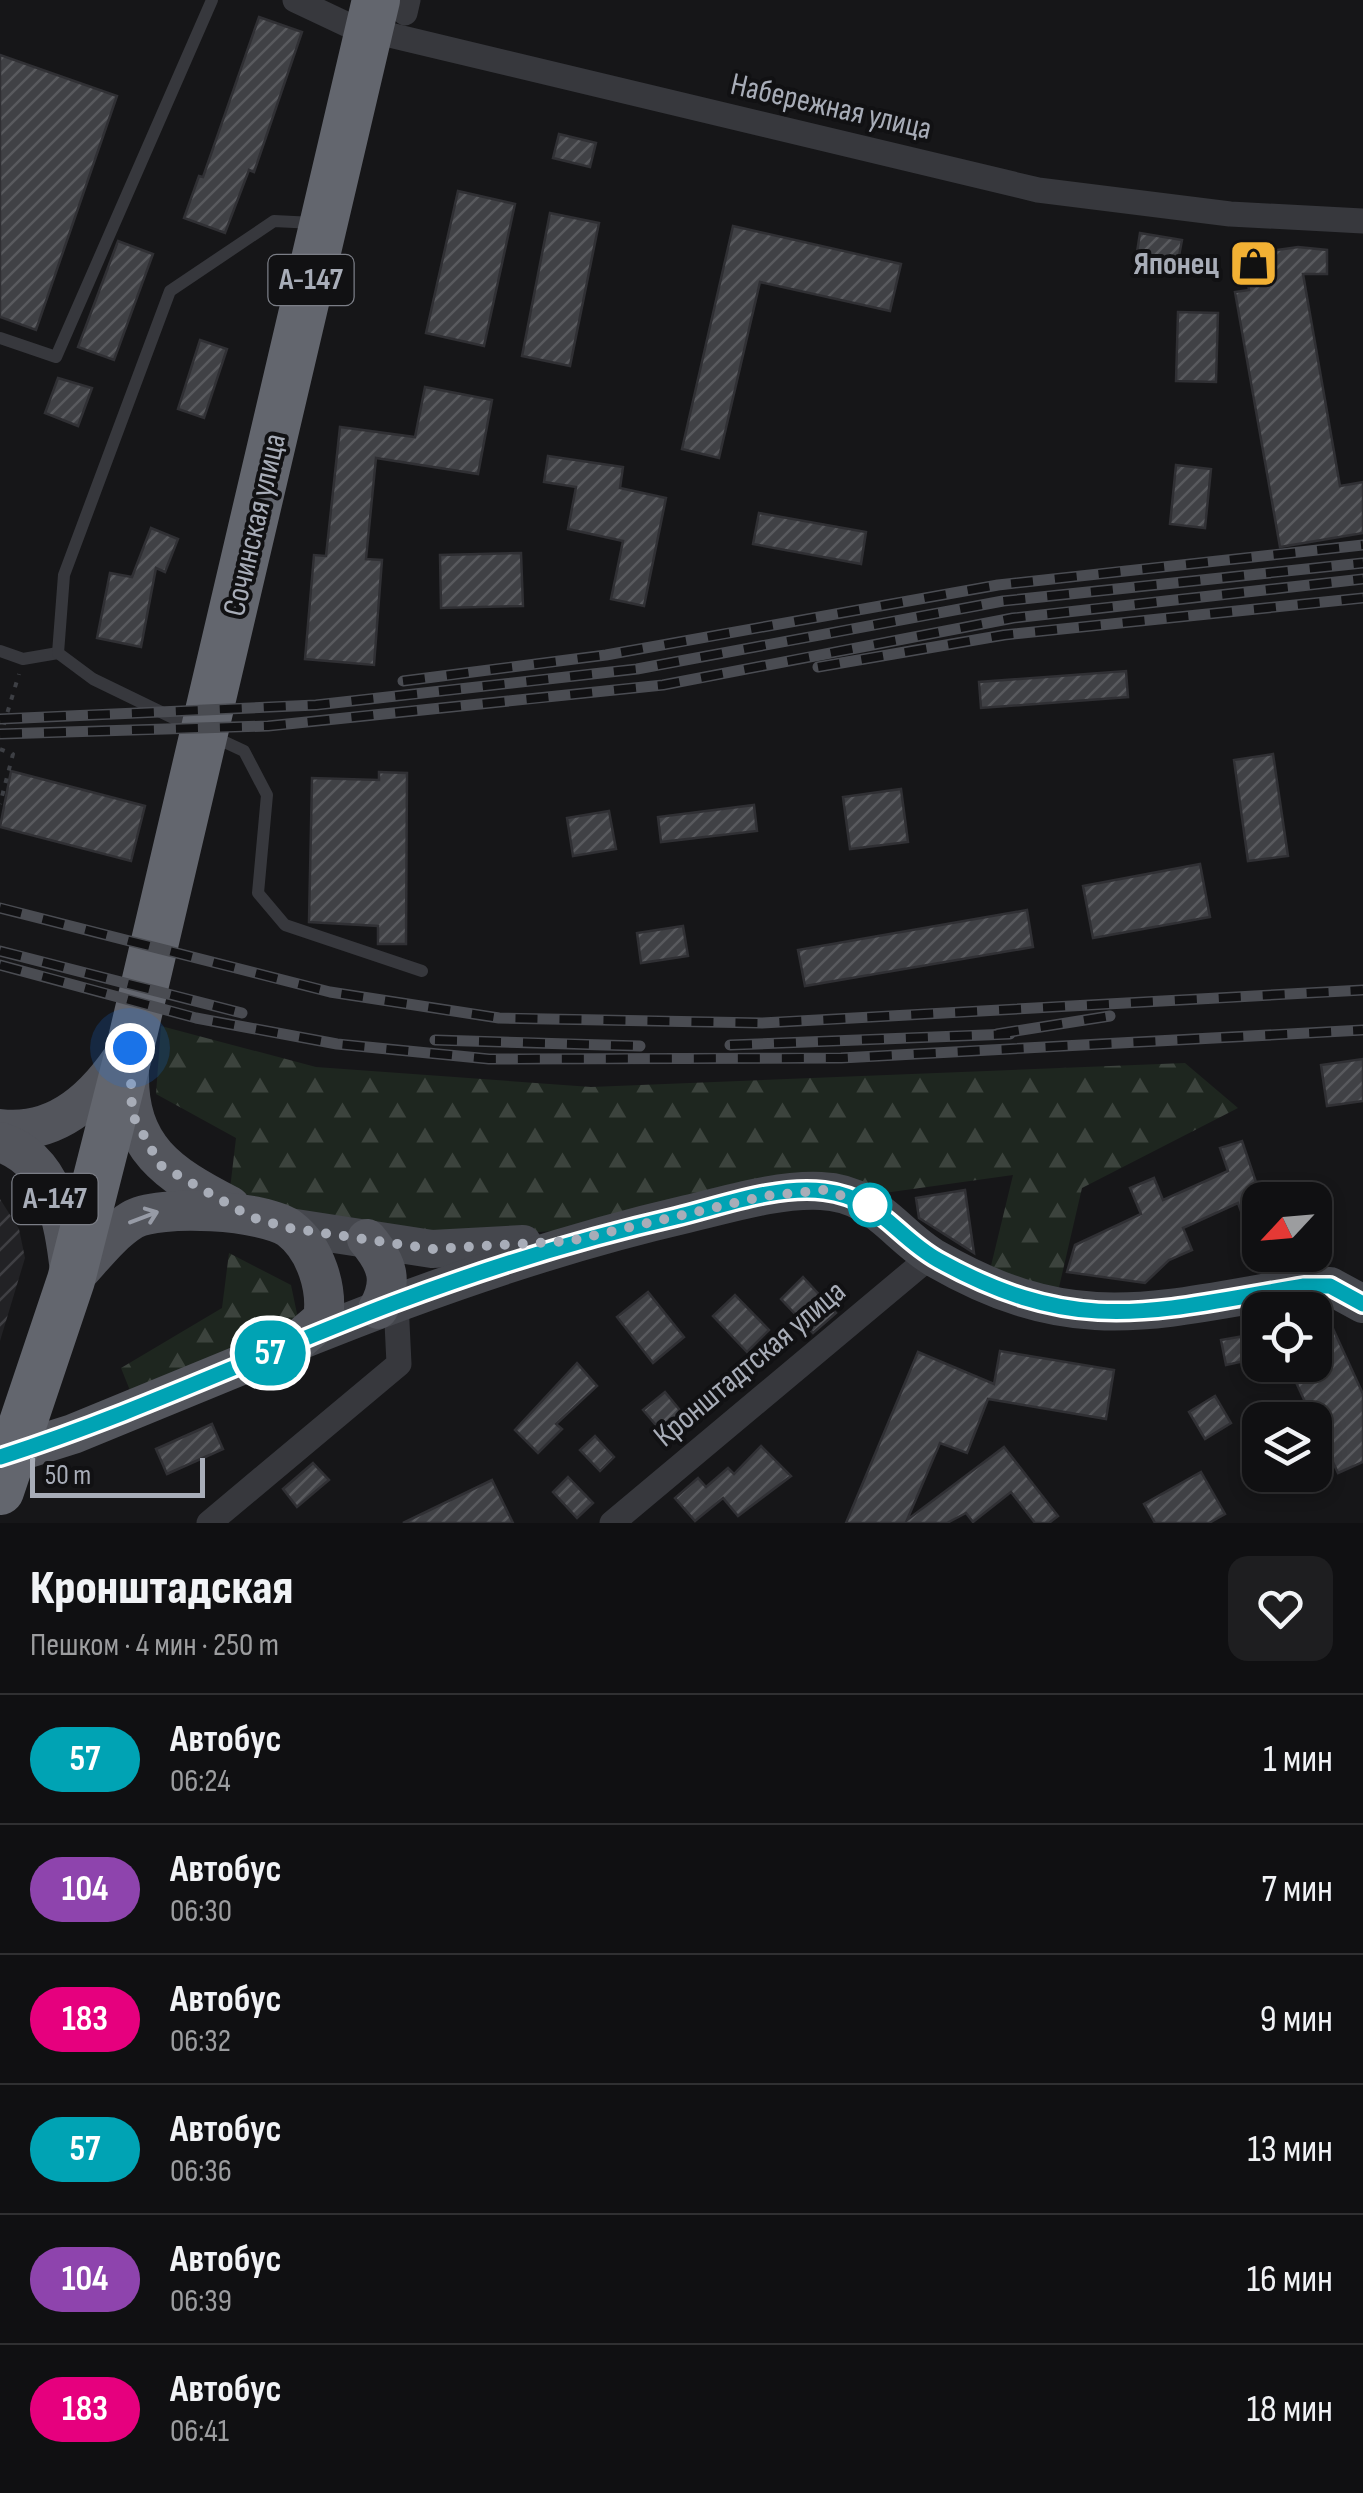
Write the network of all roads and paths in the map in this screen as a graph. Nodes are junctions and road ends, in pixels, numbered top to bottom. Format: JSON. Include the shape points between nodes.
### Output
{"nodes":[{"id":1,"x":212,"y":0,"type":"edge"},
{"id":2,"x":295,"y":0,"type":"edge"},
{"id":3,"x":385,"y":13,"type":"edge"},
{"id":4,"x":1363,"y":221,"type":"edge"},
{"id":5,"x":323,"y":224,"type":"junction"},
{"id":6,"x":0,"y":338,"type":"edge"},
{"id":7,"x":0,"y":651,"type":"edge"},
{"id":8,"x":58,"y":653,"type":"junction"},
{"id":9,"x":23,"y":660,"type":"junction"},
{"id":10,"x":0,"y":737,"type":"edge"},
{"id":11,"x":0,"y":749,"type":"edge"},
{"id":12,"x":0,"y":804,"type":"edge"},
{"id":13,"x":422,"y":972,"type":"dead end"},
{"id":14,"x":130,"y":1048,"type":"junction"},
{"id":15,"x":0,"y":1129,"type":"edge"},
{"id":16,"x":0,"y":1142,"type":"edge"},
{"id":17,"x":270,"y":1222,"type":"junction"},
{"id":18,"x":367,"y":1239,"type":"junction"},
{"id":19,"x":570,"y":1241,"type":"junction"},
{"id":20,"x":931,"y":1256,"type":"junction"},
{"id":21,"x":71,"y":1280,"type":"junction"},
{"id":22,"x":1363,"y":1304,"type":"edge"},
{"id":23,"x":387,"y":1306,"type":"junction"},
{"id":24,"x":295,"y":1343,"type":"junction"},
{"id":25,"x":0,"y":1457,"type":"edge"},
{"id":26,"x":0,"y":1491,"type":"edge"},
{"id":27,"x":209,"y":1523,"type":"edge"},
{"id":28,"x":612,"y":1523,"type":"edge"}],
"edges":[{"from":1,"to":6,"type":"lane","via":[[56,357]]},
{"from":2,"to":3,"type":"street","name":"Набережная улица","via":[[325,16]]},
{"from":3,"to":4,"type":"street","name":"Набережная улица","via":[[1038,190],[1230,214]]},
{"from":3,"to":5,"type":"highway","name":"Сочинская улица","number":"А-147"},
{"from":5,"to":8,"type":"lane","via":[[274,221],[170,291],[64,575]]},
{"from":5,"to":14,"type":"highway","name":"Сочинская улица","number":"А-147"},
{"from":7,"to":9,"type":"lane"},
{"from":8,"to":9,"type":"lane"},
{"from":8,"to":13,"type":"lane","via":[[93,678],[244,752],[267,795],[258,893],[285,925]]},
{"from":9,"to":10,"type":"path"},
{"from":11,"to":12,"type":"path","via":[[13,754]]},
{"from":14,"to":15,"type":"main road","number":"А-147","via":[[106,1084],[68,1117]]},
{"from":14,"to":17,"type":"main road","number":"А-147","via":[[132,1114],[160,1165]]},
{"from":14,"to":21,"type":"highway","number":"А-147"},
{"from":16,"to":21,"type":"main road","number":"А-147","via":[[45,1174],[64,1222]]},
{"from":17,"to":18,"type":"main road"},
{"from":21,"to":17,"type":"main road","number":"А-147","one_way":true,"via":[[132,1220],[183,1210]]},
{"from":17,"to":24,"type":"main road","via":[[316,1265],[325,1306],[323,1320]]},
{"from":18,"to":19,"type":"main road","via":[[432,1249]]},
{"from":18,"to":23,"type":"main road","via":[[389,1278]]},
{"from":19,"to":20,"type":"main road","via":[[765,1196],[824,1190],[877,1207]]},
{"from":19,"to":23,"type":"main road"},
{"from":20,"to":22,"type":"main road","via":[[1014,1298],[1073,1311],[1128,1315],[1304,1286],[1330,1286]]},
{"from":20,"to":28,"type":"street","name":"Кронштадтская улица"},
{"from":21,"to":26,"type":"highway","number":"А-147"},
{"from":23,"to":24,"type":"main road"},
{"from":23,"to":27,"type":"street","via":[[400,1364]]},
{"from":24,"to":25,"type":"main road"}]}
